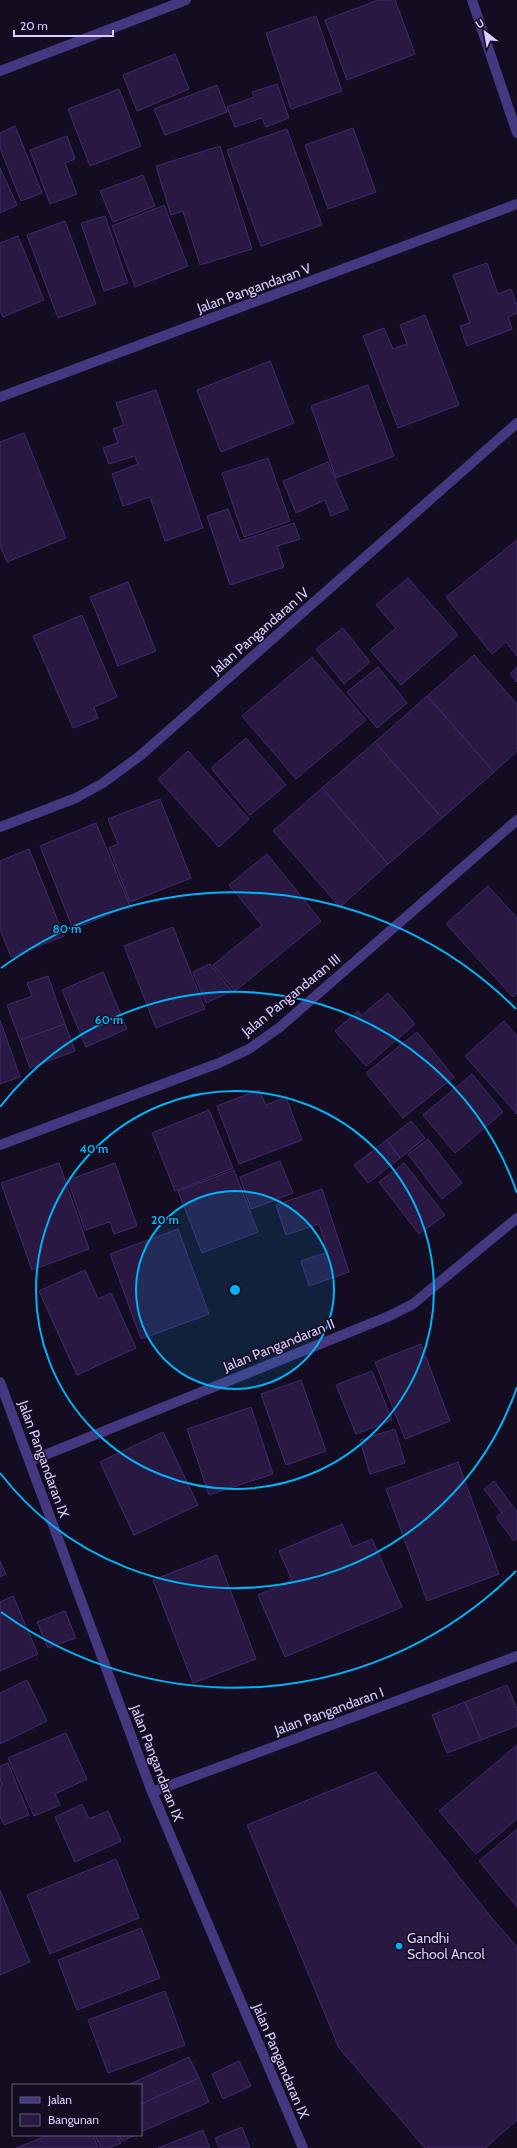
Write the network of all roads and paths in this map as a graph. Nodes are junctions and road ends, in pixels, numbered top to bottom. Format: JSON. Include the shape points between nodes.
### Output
{"nodes":[{"id":1,"x":186,"y":0,"type":"edge"},
{"id":2,"x":472,"y":0,"type":"edge"},
{"id":3,"x":0,"y":71,"type":"edge"},
{"id":4,"x":517,"y":133,"type":"edge"},
{"id":5,"x":517,"y":204,"type":"edge"},
{"id":6,"x":0,"y":397,"type":"edge"},
{"id":7,"x":517,"y":423,"type":"edge"},
{"id":8,"x":517,"y":820,"type":"edge"},
{"id":9,"x":0,"y":827,"type":"edge"},
{"id":10,"x":0,"y":1145,"type":"edge"},
{"id":11,"x":517,"y":1218,"type":"edge"},
{"id":12,"x":0,"y":1382,"type":"edge"},
{"id":13,"x":30,"y":1461,"type":"junction"},
{"id":14,"x":517,"y":1656,"type":"edge"},
{"id":15,"x":152,"y":1792,"type":"junction"},
{"id":16,"x":303,"y":2148,"type":"edge"}],
"edges":[{"from":1,"to":3,"type":"street"},
{"from":2,"to":4,"type":"street"},
{"from":5,"to":6,"type":"street","name":"Jalan Pangandaran V"},
{"from":7,"to":9,"type":"street","name":"Jalan Pangandaran IV","via":[[140,755],[103,783],[76,798]]},
{"from":8,"to":10,"type":"street","name":"Jalan Pangandaran III","via":[[280,1027],[249,1048],[219,1063]]},
{"from":11,"to":13,"type":"street","name":"Jalan Pangandaran II","via":[[424,1296],[387,1317]]},
{"from":12,"to":13,"type":"street","name":"Jalan Pangandaran IX"},
{"from":13,"to":15,"type":"street","name":"Jalan Pangandaran IX"},
{"from":14,"to":15,"type":"street","name":"Jalan Pangandaran I"},
{"from":15,"to":16,"type":"street","name":"Jalan Pangandaran IX"}]}
